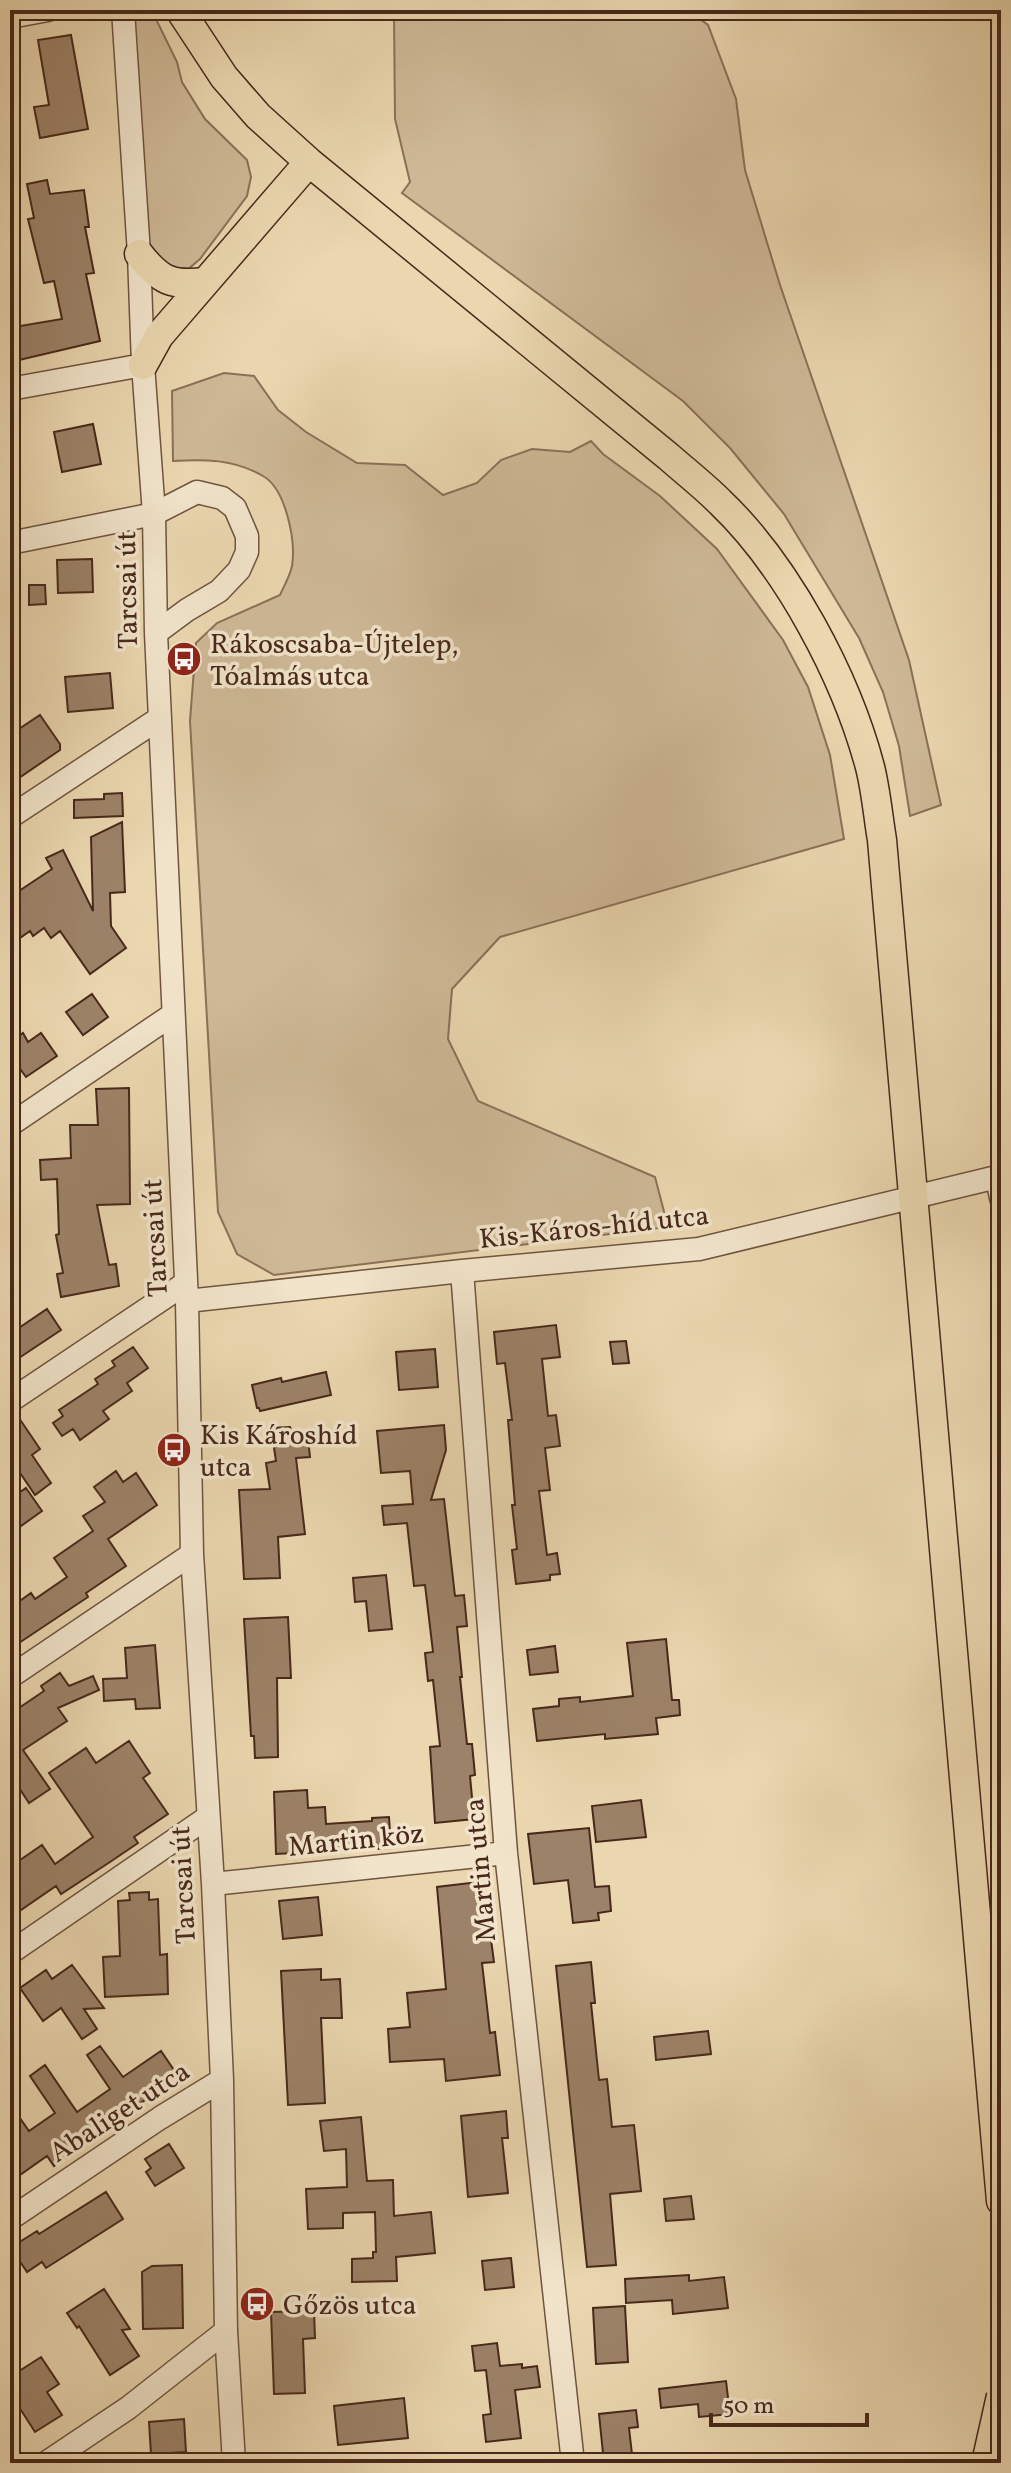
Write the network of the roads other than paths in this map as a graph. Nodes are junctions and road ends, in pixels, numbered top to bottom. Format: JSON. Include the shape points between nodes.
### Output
{"nodes":[{"id":1,"x":48,"y":10,"type":"edge"},
{"id":2,"x":123,"y":10,"type":"edge"},
{"id":3,"x":180,"y":10,"type":"edge"},
{"id":4,"x":10,"y":17,"type":"edge"},
{"id":5,"x":309,"y":162,"type":"junction"},
{"id":6,"x":139,"y":254,"type":"junction"},
{"id":7,"x":205,"y":282,"type":"junction"},
{"id":8,"x":143,"y":365,"type":"junction"},
{"id":9,"x":10,"y":389,"type":"edge"},
{"id":10,"x":154,"y":514,"type":"junction"},
{"id":11,"x":10,"y":543,"type":"edge"},
{"id":12,"x":156,"y":633,"type":"junction"},
{"id":13,"x":160,"y":718,"type":"junction"},
{"id":14,"x":10,"y":817,"type":"edge"},
{"id":15,"x":172,"y":1015,"type":"junction"},
{"id":16,"x":10,"y":1125,"type":"edge"},
{"id":17,"x":1000,"y":1184,"type":"edge"},
{"id":18,"x":912,"y":1197,"type":"junction"},
{"id":19,"x":462,"y":1271,"type":"junction"},
{"id":20,"x":187,"y":1292,"type":"junction"},
{"id":21,"x":10,"y":1401,"type":"edge"},
{"id":22,"x":192,"y":1554,"type":"junction"},
{"id":23,"x":10,"y":1677,"type":"edge"},
{"id":24,"x":208,"y":1817,"type":"junction"},
{"id":25,"x":506,"y":1853,"type":"junction"},
{"id":26,"x":213,"y":1884,"type":"junction"},
{"id":27,"x":10,"y":1953,"type":"edge"},
{"id":28,"x":222,"y":2080,"type":"junction"},
{"id":29,"x":1001,"y":2201,"type":"edge"},
{"id":30,"x":10,"y":2219,"type":"edge"},
{"id":31,"x":226,"y":2331,"type":"junction"},
{"id":32,"x":1001,"y":2396,"type":"edge"},
{"id":33,"x":46,"y":2463,"type":"edge"},
{"id":34,"x":234,"y":2463,"type":"edge"},
{"id":35,"x":573,"y":2463,"type":"edge"},
{"id":36,"x":986,"y":2463,"type":"edge"}],
"edges":[{"from":1,"to":4,"type":"street"},
{"from":2,"to":6,"type":"street","name":"Tarcsai út"},
{"from":3,"to":5,"type":"main road","via":[[249,107]]},
{"from":5,"to":7,"type":"main road"},
{"from":5,"to":18,"type":"main road","via":[[722,503],[770,561],[808,619],[846,694],[871,769],[882,840]]},
{"from":6,"to":7,"type":"main road","via":[[171,282]]},
{"from":6,"to":8,"type":"street","name":"Tarcsai út"},
{"from":7,"to":8,"type":"main road","via":[[159,336]]},
{"from":8,"to":9,"type":"street"},
{"from":8,"to":10,"type":"street","name":"Tarcsai út"},
{"from":10,"to":11,"type":"street"},
{"from":10,"to":12,"type":"street","name":"Tarcsai út"},
{"from":10,"to":12,"type":"street","via":[[197,492],[222,498],[235,508],[247,536],[239,570],[219,591]]},
{"from":12,"to":13,"type":"street","name":"Tarcsai út"},
{"from":13,"to":14,"type":"street"},
{"from":13,"to":15,"type":"street","name":"Tarcsai út"},
{"from":15,"to":16,"type":"street"},
{"from":15,"to":20,"type":"street","name":"Tarcsai út"},
{"from":17,"to":18,"type":"street","name":"Kis-Káros-híd utca"},
{"from":18,"to":19,"type":"street","name":"Kis-Káros-híd utca","via":[[699,1249]]},
{"from":18,"to":29,"type":"main road"},
{"from":19,"to":20,"type":"street","name":"Kis-Káros-híd utca"},
{"from":19,"to":25,"type":"street","name":"Martin utca"},
{"from":20,"to":21,"type":"street"},
{"from":20,"to":22,"type":"street","name":"Tarcsai út"},
{"from":22,"to":23,"type":"street"},
{"from":22,"to":24,"type":"street","name":"Tarcsai út"},
{"from":24,"to":26,"type":"street","name":"Tarcsai út"},
{"from":24,"to":27,"type":"street"},
{"from":25,"to":26,"type":"street","name":"Martin köz"},
{"from":25,"to":35,"type":"street","name":"Martin utca"},
{"from":26,"to":28,"type":"street","name":"Tarcsai út"},
{"from":28,"to":30,"type":"street","name":"Abaliget utca"},
{"from":28,"to":31,"type":"street","name":"Tarcsai út"},
{"from":31,"to":33,"type":"street","via":[[128,2408]]},
{"from":31,"to":34,"type":"street","name":"Tarcsai út"},
{"from":32,"to":36,"type":"main road","bridge":true}]}
